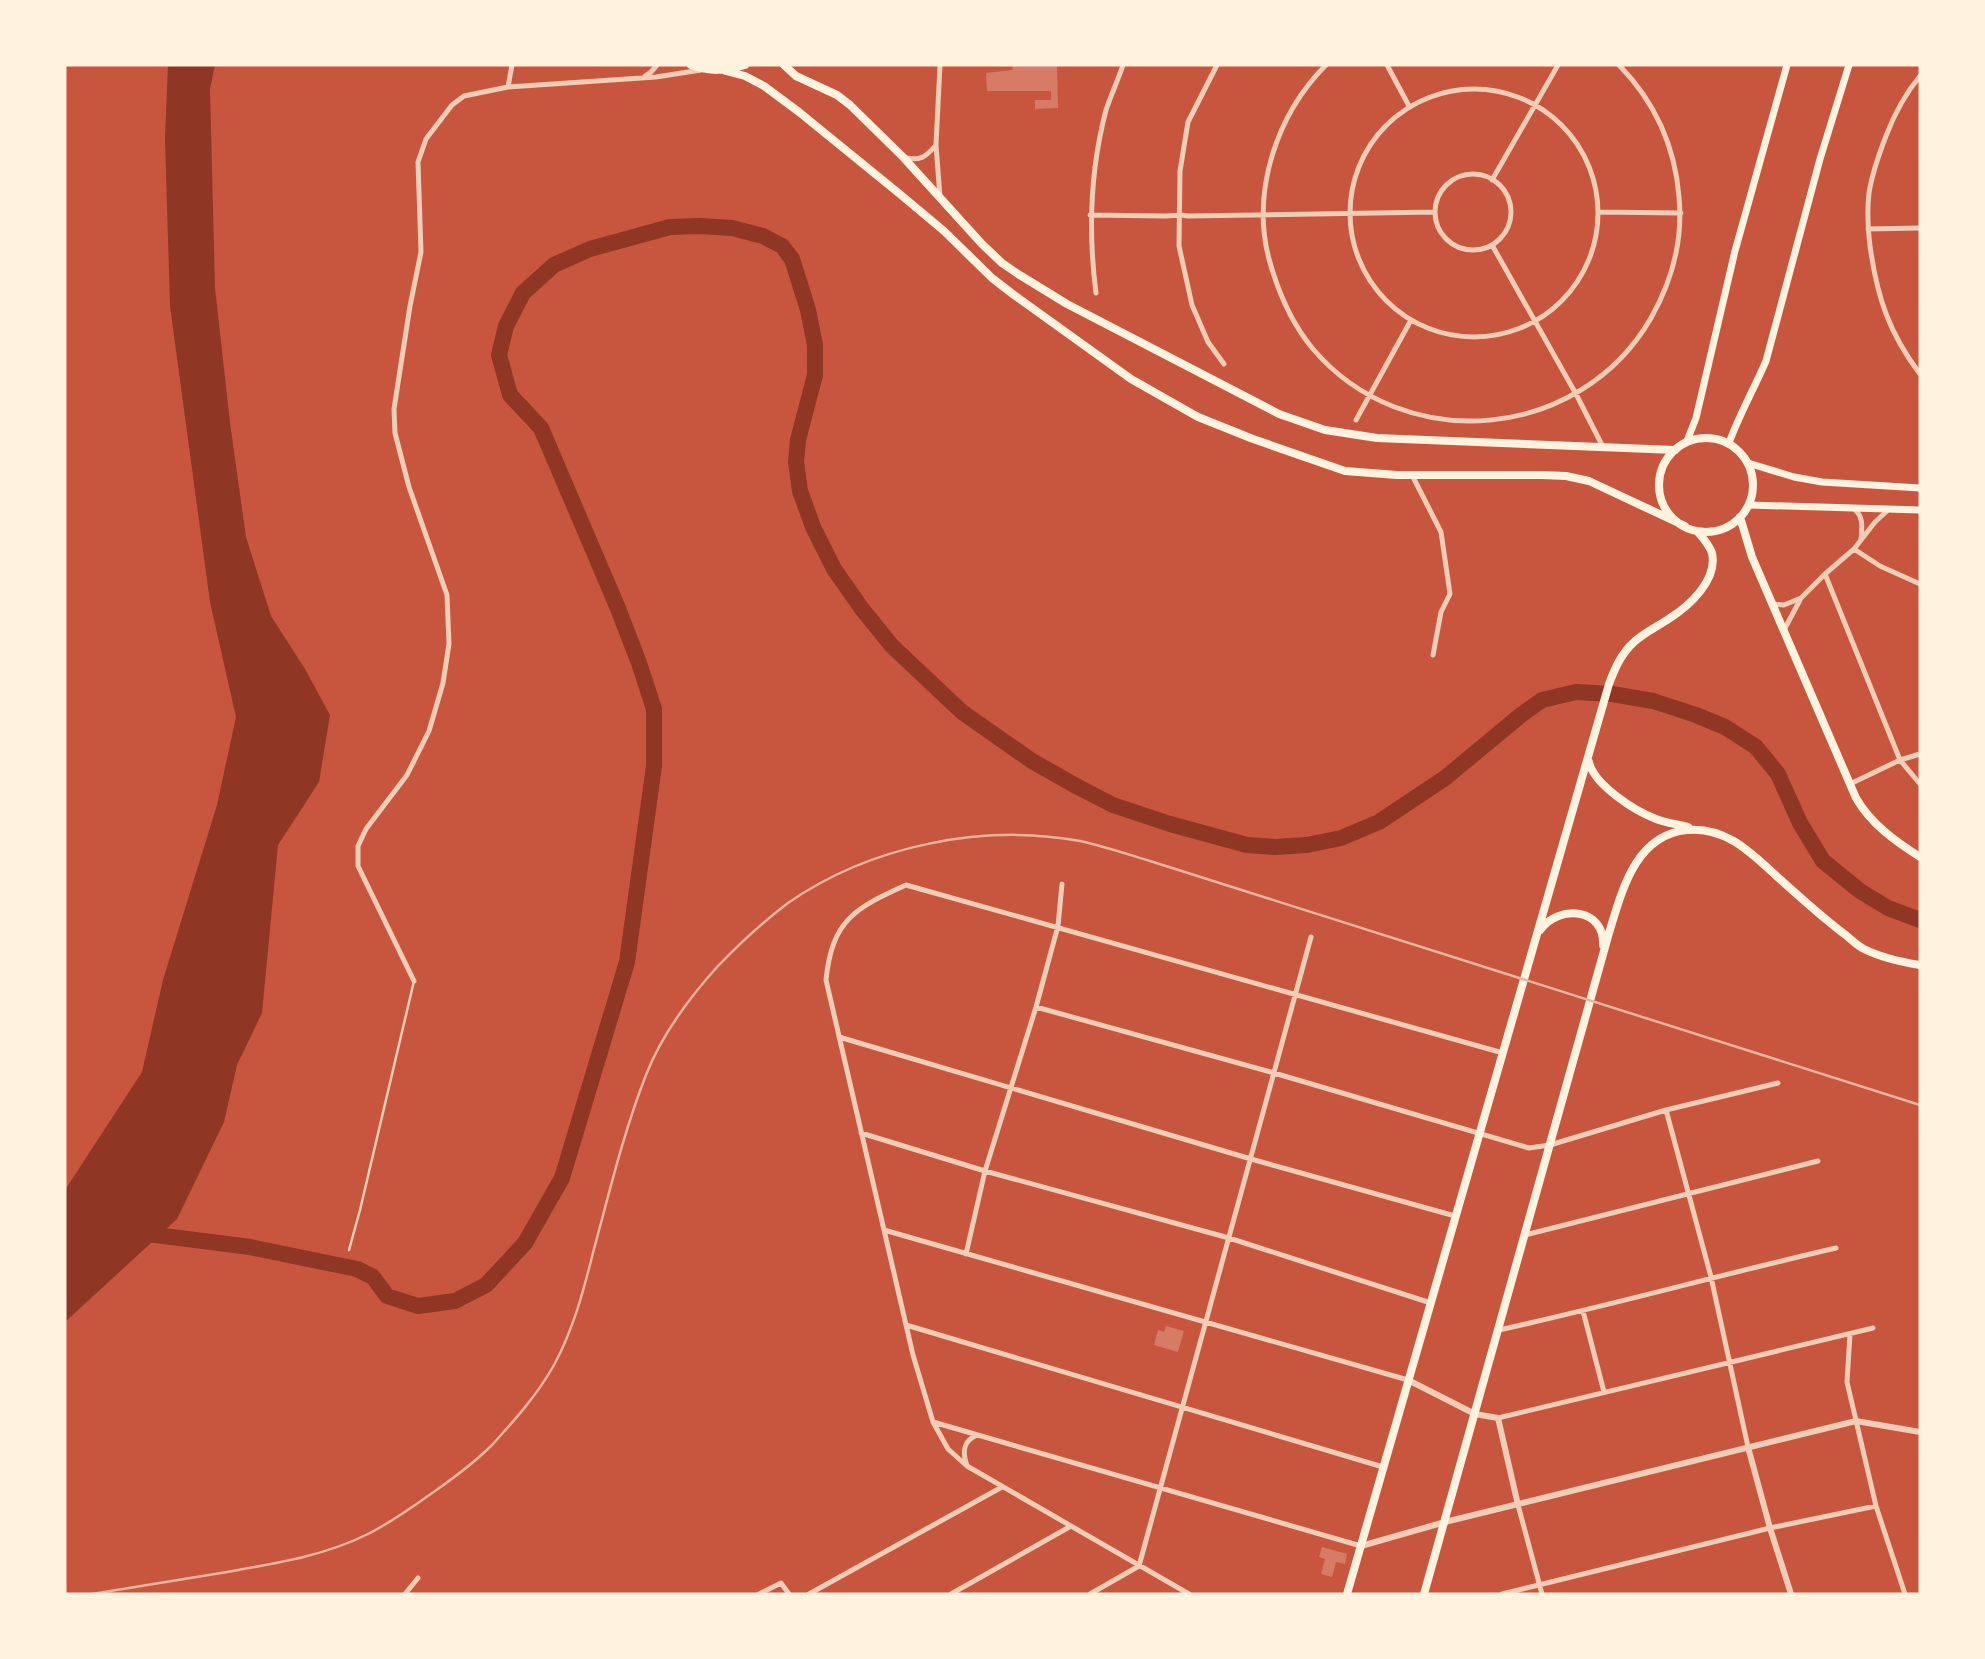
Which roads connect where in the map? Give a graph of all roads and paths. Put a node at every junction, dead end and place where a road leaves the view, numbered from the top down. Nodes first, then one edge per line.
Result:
1 (512, 65) edge
2 (657, 65) edge
3 (691, 65) edge
4 (745, 65) edge
5 (784, 65) edge
6 (940, 65) edge
7 (1123, 65) edge
8 (1217, 65) edge
9 (1326, 65) edge
10 (1387, 65) edge
11 (1559, 65) edge
12 (1619, 65) edge
13 (1787, 65) edge
14 (1849, 65) edge
15 (704, 70) junction
16 (726, 71) junction
17 (1920, 76) edge
18 (642, 78) junction
19 (508, 87) junction
20 (1535, 104) junction
21 (1409, 106) junction
22 (936, 145) junction
23 (903, 157) junction
24 (1492, 180) junction
25 (940, 197) junction
26 (1435, 212) junction
27 (1598, 212) junction
28 (1681, 212) junction
29 (1264, 214) junction
30 (1350, 214) junction
31 (1090, 215) junction
32 (1181, 215) junction
33 (1920, 228) edge
34 (1868, 229) junction
35 (1492, 245) junction
36 (1096, 293) dead end
37 (1411, 320) junction
38 (1535, 321) junction
39 (1224, 364) dead end
40 (1920, 374) edge
41 (1576, 394) junction
42 (1369, 395) junction
43 (1356, 420) dead end
44 (1687, 442) junction
45 (1729, 443) junction
46 (1603, 447) junction
47 (1675, 450) junction
48 (1748, 463) junction
49 (1412, 475) junction
50 (1920, 488) edge
51 (1749, 505) junction
52 (1853, 508) junction
53 (1890, 509) junction
54 (1920, 510) edge
55 (1740, 517) junction
56 (1685, 526) junction
57 (1697, 531) junction
58 (1861, 539) junction
59 (1854, 549) junction
60 (1825, 574) junction
61 (1920, 584) edge
62 (1801, 598) junction
63 (1773, 604) junction
64 (1784, 630) junction
65 (1433, 655) dead end
66 (1920, 754) edge
67 (1588, 760) junction
68 (1900, 760) junction
69 (1850, 784) junction
70 (1920, 784) edge
71 (1697, 829) junction
72 (1920, 858) edge
73 (1062, 884) dead end
74 (1058, 926) junction
75 (1537, 935) junction
76 (1311, 937) dead end
77 (1601, 961) junction
78 (1920, 965) edge
79 (414, 981) joint
80 (1296, 995) junction
81 (1035, 1007) junction
82 (839, 1037) junction
83 (1503, 1053) junction
84 (1274, 1073) junction
85 (1778, 1083) dead end
86 (1010, 1088) junction
87 (1666, 1110) junction
88 (861, 1133) junction
89 (1479, 1135) junction
90 (1550, 1145) junction
91 (1251, 1158) junction
92 (1818, 1161) dead end
93 (985, 1171) junction
94 (1689, 1192) junction
95 (1455, 1216) junction
96 (884, 1230) junction
97 (1525, 1235) junction
98 (1229, 1238) junction
99 (1836, 1248) dead end
100 (349, 1250) dead end
101 (966, 1254) junction
102 (1711, 1277) junction
103 (1431, 1303) junction
104 (1583, 1311) junction
105 (1206, 1321) junction
106 (906, 1325) junction
107 (1873, 1328) dead end
108 (1499, 1330) junction
109 (1850, 1334) junction
110 (1729, 1363) junction
111 (1408, 1380) junction
112 (1604, 1392) junction
113 (1183, 1408) junction
114 (1475, 1414) junction
115 (1498, 1418) junction
116 (1856, 1421) junction
117 (933, 1422) junction
118 (1920, 1432) edge
119 (977, 1435) junction
120 (1748, 1447) junction
121 (967, 1466) junction
122 (1383, 1467) junction
123 (1002, 1487) junction
124 (1161, 1488) junction
125 (1518, 1505) junction
126 (1876, 1506) junction
127 (1445, 1522) junction
128 (1071, 1526) junction
129 (1770, 1528) junction
130 (1360, 1546) junction
131 (1139, 1566) junction
132 (418, 1578) dead end
133 (1539, 1586) junction
134 (405, 1594) edge
135 (759, 1594) edge
136 (789, 1594) edge
137 (809, 1594) edge
138 (951, 1594) edge
139 (1090, 1594) edge
140 (1189, 1594) edge
141 (1347, 1594) edge
142 (1424, 1594) edge
143 (1502, 1594) edge
144 (1542, 1594) edge
145 (1791, 1594) edge
146 (1905, 1594) edge

1 - 19 street
2 - 18 street
3 - 15 main road
4 - 16 main road
5 - 23 main road
6 - 22 street
7 - 31 street
8 - 32 street
9 - 29 street
10 - 21 street
11 - 20 street
12 - 28 street
13 - 44 main road
14 - 45 main road
15 - 16 main road
15 - 18 street
16 - 49 main road
17 - 34 street
18 - 19 street
19 - 79 street
20 - 21 street
20 - 24 street
20 - 27 street
21 - 30 street
22 - 23 street
22 - 25 street
23 - 25 main road
24 - 26 street
24 - 35 street
25 - 46 main road
26 - 30 street
26 - 35 street
27 - 28 street
27 - 38 street
28 - 41 street
29 - 30 street
29 - 32 street
29 - 42 street
30 - 37 street
31 - 32 street
31 - 36 street
32 - 39 street
33 - 34 street
34 - 40 street
35 - 38 street
37 - 38 street
37 - 42 street
38 - 41 street
41 - 42 street
41 - 46 street
42 - 43 street
44 - 45 main road
44 - 47 main road
45 - 48 main road
46 - 47 main road
47 - 56 main road
48 - 50 main road
48 - 51 main road
49 - 56 main road
49 - 65 street
51 - 52 main road
51 - 55 main road
52 - 53 main road
52 - 58 street
53 - 54 main road
53 - 58 street
55 - 57 main road
55 - 63 main road
56 - 57 main road
57 - 67 main road
58 - 59 street
59 - 60 street
59 - 61 street
60 - 62 street
60 - 68 street
62 - 63 street
62 - 64 street
63 - 64 main road
64 - 69 main road
66 - 68 street
67 - 71 main road
67 - 75 main road
68 - 69 street
68 - 70 street
69 - 72 main road
71 - 77 main road
71 - 78 main road
73 - 74 street
74 - 80 street
74 - 81 street
74 - 82 street
75 - 77 main road
75 - 83 main road
76 - 80 street
77 - 90 main road
79 - 100 lane
80 - 83 street
80 - 84 street
81 - 84 street
81 - 86 street
82 - 86 street
82 - 88 street
83 - 89 main road
84 - 89 street
84 - 91 street
85 - 87 street
86 - 91 street
86 - 93 street
87 - 90 street
87 - 94 street
88 - 93 street
88 - 96 street
89 - 90 street
89 - 95 main road
90 - 97 main road
91 - 95 street
91 - 98 street
92 - 94 street
93 - 98 street
93 - 101 street
94 - 97 street
94 - 102 street
95 - 103 main road
96 - 101 street
96 - 106 street
97 - 108 main road
98 - 103 street
98 - 105 street
99 - 102 street
101 - 105 street
102 - 104 street
102 - 110 street
103 - 111 main road
104 - 108 street
104 - 112 street
105 - 111 street
105 - 113 street
106 - 113 street
106 - 117 street
107 - 109 street
108 - 114 main road
109 - 110 street
109 - 116 street
110 - 112 street
110 - 120 street
111 - 114 street
111 - 122 main road
112 - 115 street
113 - 122 street
113 - 124 street
114 - 115 street
114 - 127 main road
115 - 125 street
116 - 118 street
116 - 120 street
116 - 126 street
117 - 119 street
117 - 121 street
119 - 121 street
119 - 124 street
120 - 125 street
120 - 129 street
121 - 123 street
122 - 130 main road
123 - 128 street
123 - 137 street
124 - 130 street
124 - 131 street
125 - 127 street
125 - 133 street
126 - 129 street
126 - 146 street
127 - 130 street
127 - 142 main road
128 - 131 street
128 - 138 street
129 - 133 street
129 - 145 street
130 - 141 main road
131 - 139 street
131 - 140 street
132 - 134 street
133 - 143 street
133 - 144 street
135 - 136 street

